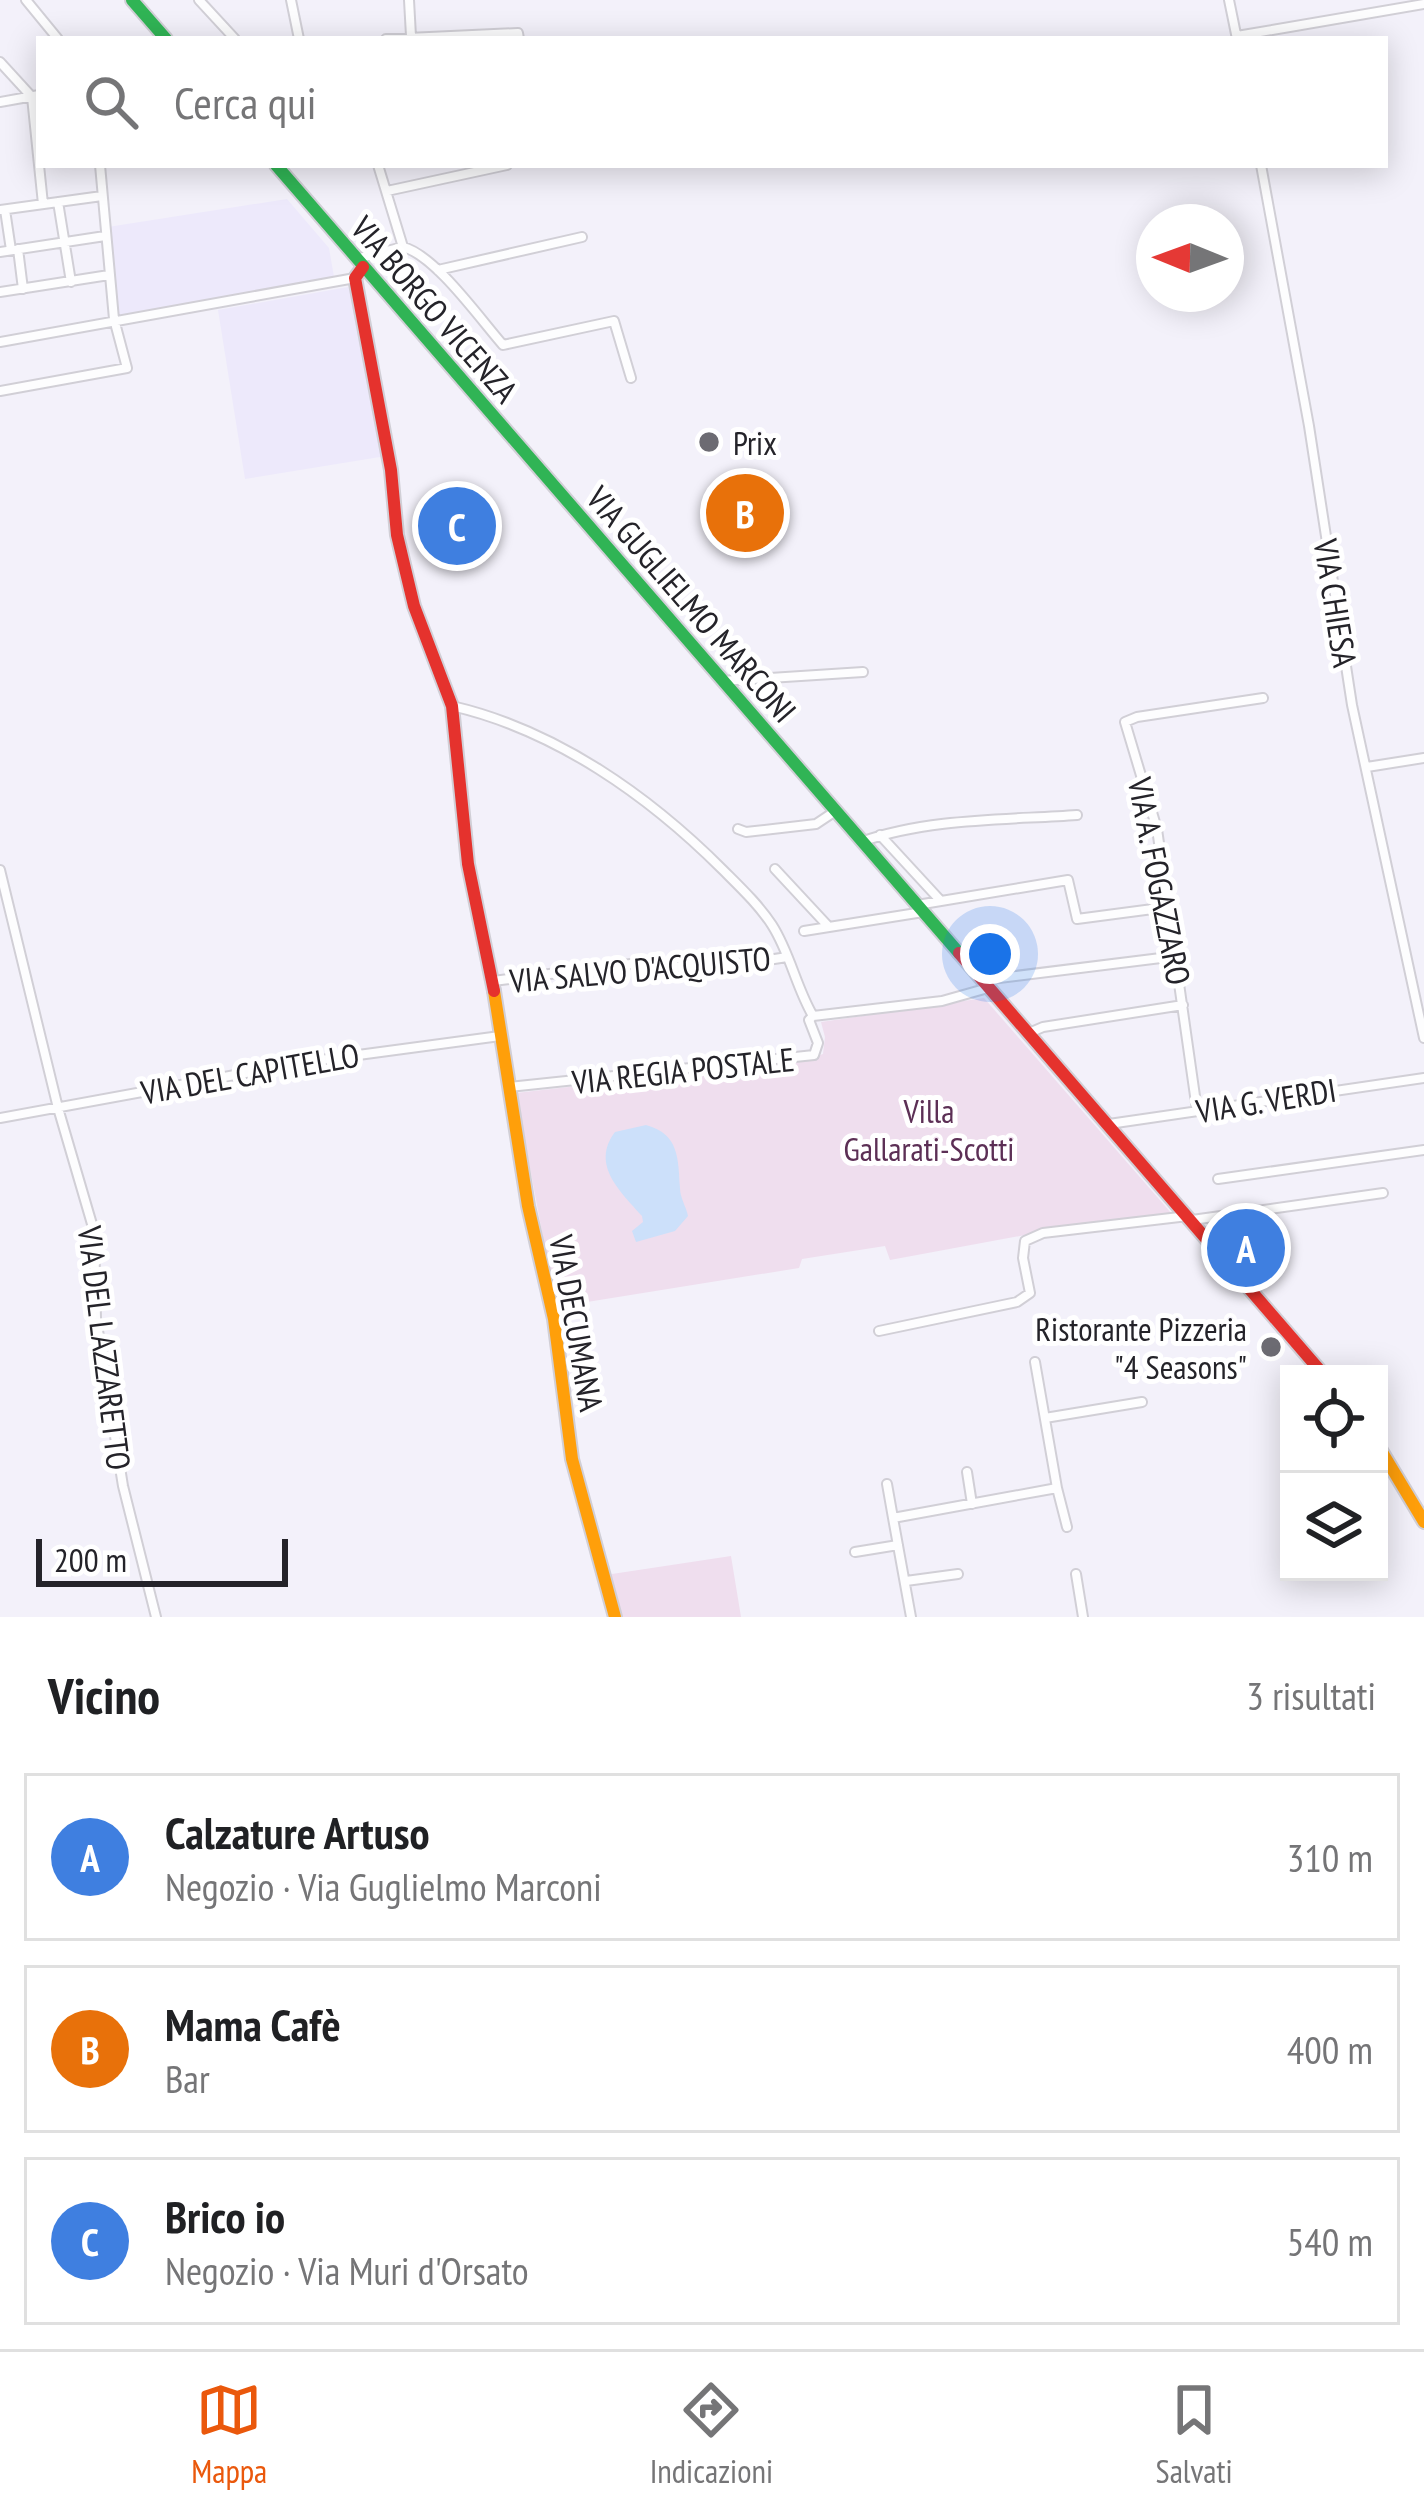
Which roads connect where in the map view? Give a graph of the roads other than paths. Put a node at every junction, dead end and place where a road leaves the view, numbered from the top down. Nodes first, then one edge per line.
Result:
1 (26, 0) edge
2 (132, 0) edge
3 (199, 0) edge
4 (291, 0) edge
5 (410, 0) edge
6 (1229, 0) edge
7 (1424, 4) edge
8 (56, 36) edge
9 (163, 36) edge
10 (232, 36) edge
11 (298, 36) edge
12 (411, 36) edge
13 (466, 36) edge
14 (518, 36) edge
15 (1237, 36) edge
16 (1248, 36) edge
17 (0, 62) edge
18 (36, 96) edge
19 (36, 97) edge
20 (0, 102) edge
21 (41, 168) edge
22 (100, 168) edge
23 (278, 168) edge
24 (379, 168) edge
25 (1262, 168) edge
26 (467, 169) edge
27 (387, 191) junction
28 (102, 196) junction
29 (58, 202) junction
30 (43, 204) junction
31 (3, 210) edge
32 (106, 236) junction
33 (582, 237) dead end
34 (64, 242) junction
35 (403, 247) junction
36 (10, 250) edge
37 (358, 268) junction
38 (436, 271) junction
39 (110, 274) junction
40 (71, 282) junction
41 (23, 290) junction
42 (0, 292) edge
43 (114, 319) junction
44 (0, 342) edge
45 (631, 378) dead end
46 (0, 391) edge
47 (506, 434) joint
48 (863, 672) dead end
49 (721, 681) junction
50 (1263, 698) dead end
51 (452, 706) junction
52 (1424, 758) edge
53 (1367, 767) junction
54 (835, 812) junction
55 (1077, 815) dead end
56 (738, 829) dead end
57 (880, 836) junction
58 (862, 842) junction
59 (775, 869) dead end
60 (0, 870) edge
61 (939, 899) junction
62 (1168, 907) junction
63 (920, 909) junction
64 (829, 927) junction
65 (804, 931) dead end
66 (1177, 956) junction
67 (787, 957) junction
68 (493, 981) junction
69 (986, 984) junction
70 (1184, 1005) junction
71 (814, 1016) junction
72 (1029, 1033) junction
73 (500, 1036) junction
74 (1424, 1038) edge
75 (1424, 1078) edge
76 (509, 1087) junction
77 (58, 1108) junction
78 (1197, 1110) junction
79 (0, 1118) edge
80 (1108, 1124) junction
81 (1424, 1150) edge
82 (1218, 1179) dead end
83 (1383, 1193) dead end
84 (1190, 1218) junction
85 (880, 1331) dead end
86 (1035, 1362) dead end
87 (1316, 1365) edge
88 (1142, 1402) dead end
89 (1045, 1418) junction
90 (1388, 1462) edge
91 (967, 1472) dead end
92 (887, 1484) dead end
93 (1058, 1487) junction
94 (972, 1504) junction
95 (893, 1519) junction
96 (1424, 1522) edge
97 (1067, 1528) dead end
98 (898, 1545) junction
99 (855, 1552) dead end
100 (958, 1574) dead end
101 (1076, 1574) dead end
102 (904, 1578) junction
103 (156, 1617) edge
104 (615, 1617) edge
105 (911, 1617) edge
106 (1083, 1617) edge

1 - 8 street
2 - 9 street
3 - 10 street
4 - 11 street
5 - 12 street
6 - 15 street
7 - 16 street
13 - 14 street
17 - 18 street
19 - 20 street
21 - 30 street
22 - 28 street
23 - 37 street, VIA BORGO VICENZA
24 - 27 street
25 - 53 street, VIA CHIESA
26 - 27 street
27 - 35 street
28 - 29 street
28 - 32 street
29 - 30 street
29 - 34 street
30 - 31 street
31 - 36 street
32 - 34 street
32 - 39 street
33 - 38 street
34 - 36 street
34 - 40 street
35 - 37 street
35 - 38 street
36 - 41 street
37 - 43 street
37 - 47 street, VIA BORGO VICENZA
37 - 51 street, VIA DECUMANA
38 - 45 street
39 - 40 street
39 - 43 street
40 - 41 street
41 - 42 street
43 - 44 street
43 - 46 street
47 - 49 street, VIA GUGLIELMO MARCONI
48 - 49 street
49 - 54 street, VIA GUGLIELMO MARCONI
50 - 62 street, VIA A. FOGAZZARO
51 - 67 street, VIA REGIA POSTALE
51 - 68 street, VIA DECUMANA
52 - 53 street
53 - 74 street, VIA CHIESA
54 - 56 street
54 - 58 street, VIA GUGLIELMO MARCONI
55 - 57 street
57 - 58 street
57 - 61 street
58 - 63 street, VIA GUGLIELMO MARCONI
59 - 64 street
60 - 77 street, VIA DEL LAZZARETTO
61 - 62 street
61 - 63 street
62 - 66 street, VIA A. FOGAZZARO
63 - 64 street
63 - 69 street, VIA GUGLIELMO MARCONI
64 - 65 street
66 - 69 street, VIA REGIA POSTALE
66 - 70 street, VIA A. FOGAZZARO
67 - 68 street, VIA SALVO D'ACQUISTO
67 - 71 street, VIA REGIA POSTALE
68 - 73 street, VIA DECUMANA
69 - 71 street, VIA REGIA POSTALE
69 - 72 street, VIA GUGLIELMO MARCONI
70 - 72 street
70 - 78 street, VIA A. FOGAZZARO
71 - 76 street, VIA REGIA POSTALE
72 - 80 street, VIA GUGLIELMO MARCONI
73 - 76 street, VIA DECUMANA
73 - 77 street, VIA DEL CAPITELLO
75 - 78 street, VIA G. VERDI
76 - 104 street, VIA DECUMANA
77 - 79 street, VIA DEL CAPITELLO
77 - 103 street, VIA DEL LAZZARETTO
78 - 80 street, VIA G. VERDI
80 - 84 street, VIA GUGLIELMO MARCONI
81 - 82 street
83 - 84 street
84 - 85 street
84 - 87 street, VIA GUGLIELMO MARCONI
86 - 89 street
88 - 89 street
89 - 93 street
90 - 96 street
91 - 94 street
92 - 95 street
93 - 94 street
93 - 97 street
94 - 95 street
95 - 98 street
98 - 99 street
98 - 102 street
100 - 102 street
101 - 106 street
102 - 105 street

